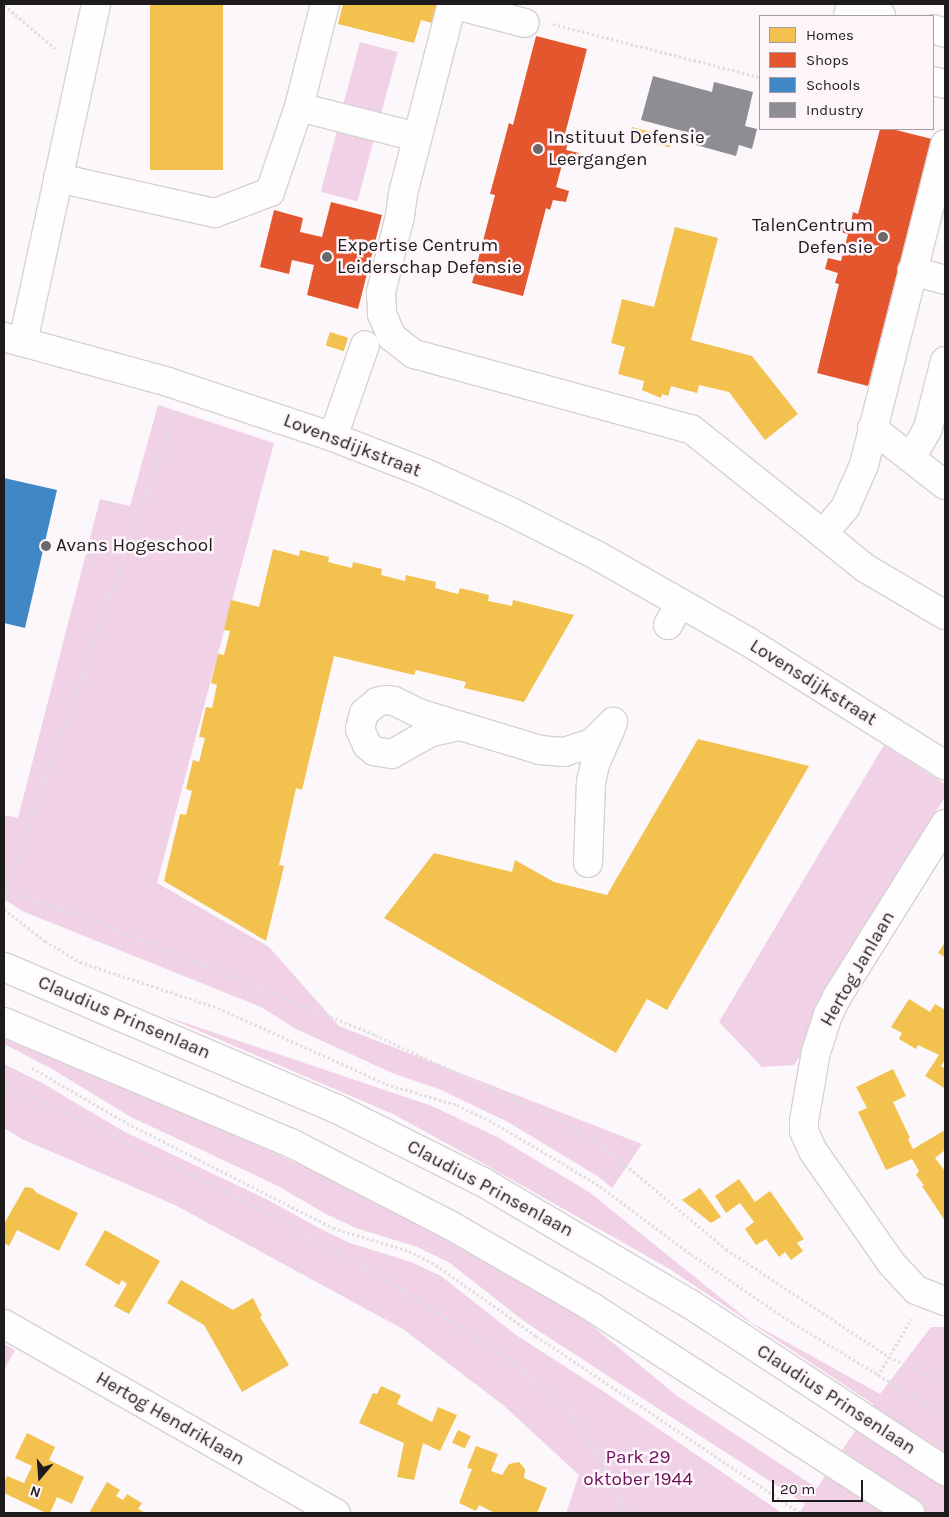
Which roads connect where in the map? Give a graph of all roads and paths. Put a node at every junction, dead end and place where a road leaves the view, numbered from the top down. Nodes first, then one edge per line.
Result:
1 (96, 4) edge
2 (325, 4) edge
3 (452, 4) edge
4 (4, 5) edge
5 (848, 15) edge
6 (877, 15) edge
7 (525, 24) joint
8 (81, 71) junction
9 (759, 77) edge
10 (299, 106) junction
11 (417, 138) junction
12 (945, 144) edge
13 (58, 178) junction
14 (912, 271) junction
15 (945, 280) edge
16 (14, 339) edge
17 (365, 345) dead end
18 (945, 361) edge
19 (184, 387) junction
20 (872, 428) junction
21 (333, 437) junction
22 (911, 458) junction
23 (945, 485) edge
24 (823, 534) junction
25 (945, 615) edge
26 (458, 726) dead end
27 (945, 765) edge
28 (945, 824) edge
29 (588, 863) dead end
30 (5, 890) edge
31 (4, 896) edge
32 (4, 967) edge
33 (4, 1022) edge
34 (28, 1066) dead end
35 (4, 1084) edge
36 (935, 1298) edge
37 (4, 1324) edge
38 (889, 1357) junction
39 (878, 1376) dead end
40 (945, 1382) edge
41 (945, 1471) edge
42 (336, 1513) edge
43 (624, 1513) edge
44 (800, 1513) edge
45 (910, 1513) edge

1 - 8 main road
2 - 10 main road
3 - 7 main road
3 - 11 main road
4 - 8 path
5 - 6 main road
7 - 9 path
8 - 13 main road
10 - 11 main road
10 - 13 main road
11 - 24 main road
12 - 14 main road
13 - 16 main road
14 - 15 main road
14 - 20 main road
16 - 19 main road, Lovensdijkstraat
17 - 21 main road
18 - 22 main road
19 - 21 main road, Lovensdijkstraat
19 - 30 path
20 - 22 main road
20 - 24 main road
21 - 27 main road, Lovensdijkstraat
22 - 23 main road
24 - 25 main road
26 - 29 main road
28 - 36 main road, Hertog Janlaan
30 - 31 path
30 - 38 path
32 - 41 main road, Claudius Prinsenlaan
33 - 45 main road
34 - 44 path
35 - 43 path
36 - 38 path
37 - 42 main road, Hertog Hendriklaan
38 - 39 path
38 - 40 path

